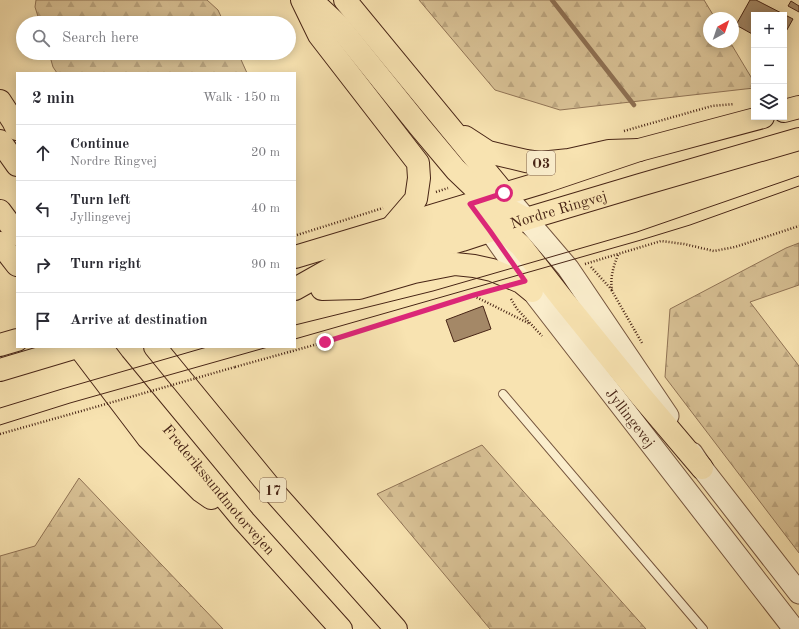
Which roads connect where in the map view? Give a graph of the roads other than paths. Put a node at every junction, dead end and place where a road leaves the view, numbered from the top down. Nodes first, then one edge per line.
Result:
1 (302, 0) edge
2 (306, 0) edge
3 (311, 0) edge
4 (345, 0) edge
5 (0, 101) edge
6 (799, 107) edge
7 (787, 110) edge
8 (752, 120) edge
9 (16, 128) edge
10 (450, 128) junction
11 (799, 139) edge
12 (0, 141) edge
13 (639, 150) junction
14 (16, 164) edge
15 (0, 211) edge
16 (488, 211) junction
17 (526, 219) junction
18 (392, 227) junction
19 (16, 233) edge
20 (0, 243) edge
21 (296, 258) edge
22 (16, 264) edge
23 (526, 286) junction
24 (296, 288) edge
25 (296, 289) edge
26 (75, 348) edge
27 (79, 348) edge
28 (102, 348) edge
29 (156, 348) edge
30 (9, 367) edge
31 (502, 394) dead end
32 (702, 468) junction
33 (244, 521) junction
34 (799, 593) edge
35 (341, 629) edge
36 (396, 629) edge
37 (703, 629) edge
38 (794, 629) edge

1 - 18 main road
2 - 16 main road
3 - 16 main road
4 - 10 main road
5 - 9 main road
6 - 7 main road
8 - 13 main road, Nordre Ringvej / O3
10 - 13 main road, O3
10 - 16 main road
11 - 17 main road, Nordre Ringvej
12 - 14 main road
13 - 16 main road, Nordre Ringvej / O3
15 - 19 main road
16 - 17 main road
16 - 18 main road, Nordre Ringvej / O3
16 - 23 street, Jyllingevej
16 - 24 main road
16 - 32 main road
17 - 32 street, Jyllingevej
18 - 21 main road, Nordre Ringvej / O3
20 - 22 main road
23 - 25 main road
23 - 38 street, Jyllingevej
26 - 30 main road
27 - 33 main road
28 - 33 main road, Frederikssundmotorvejen
29 - 36 main road, 17
31 - 37 lane
32 - 34 street, Jyllingevej
33 - 35 main road, Frederikssundmotorvejen

